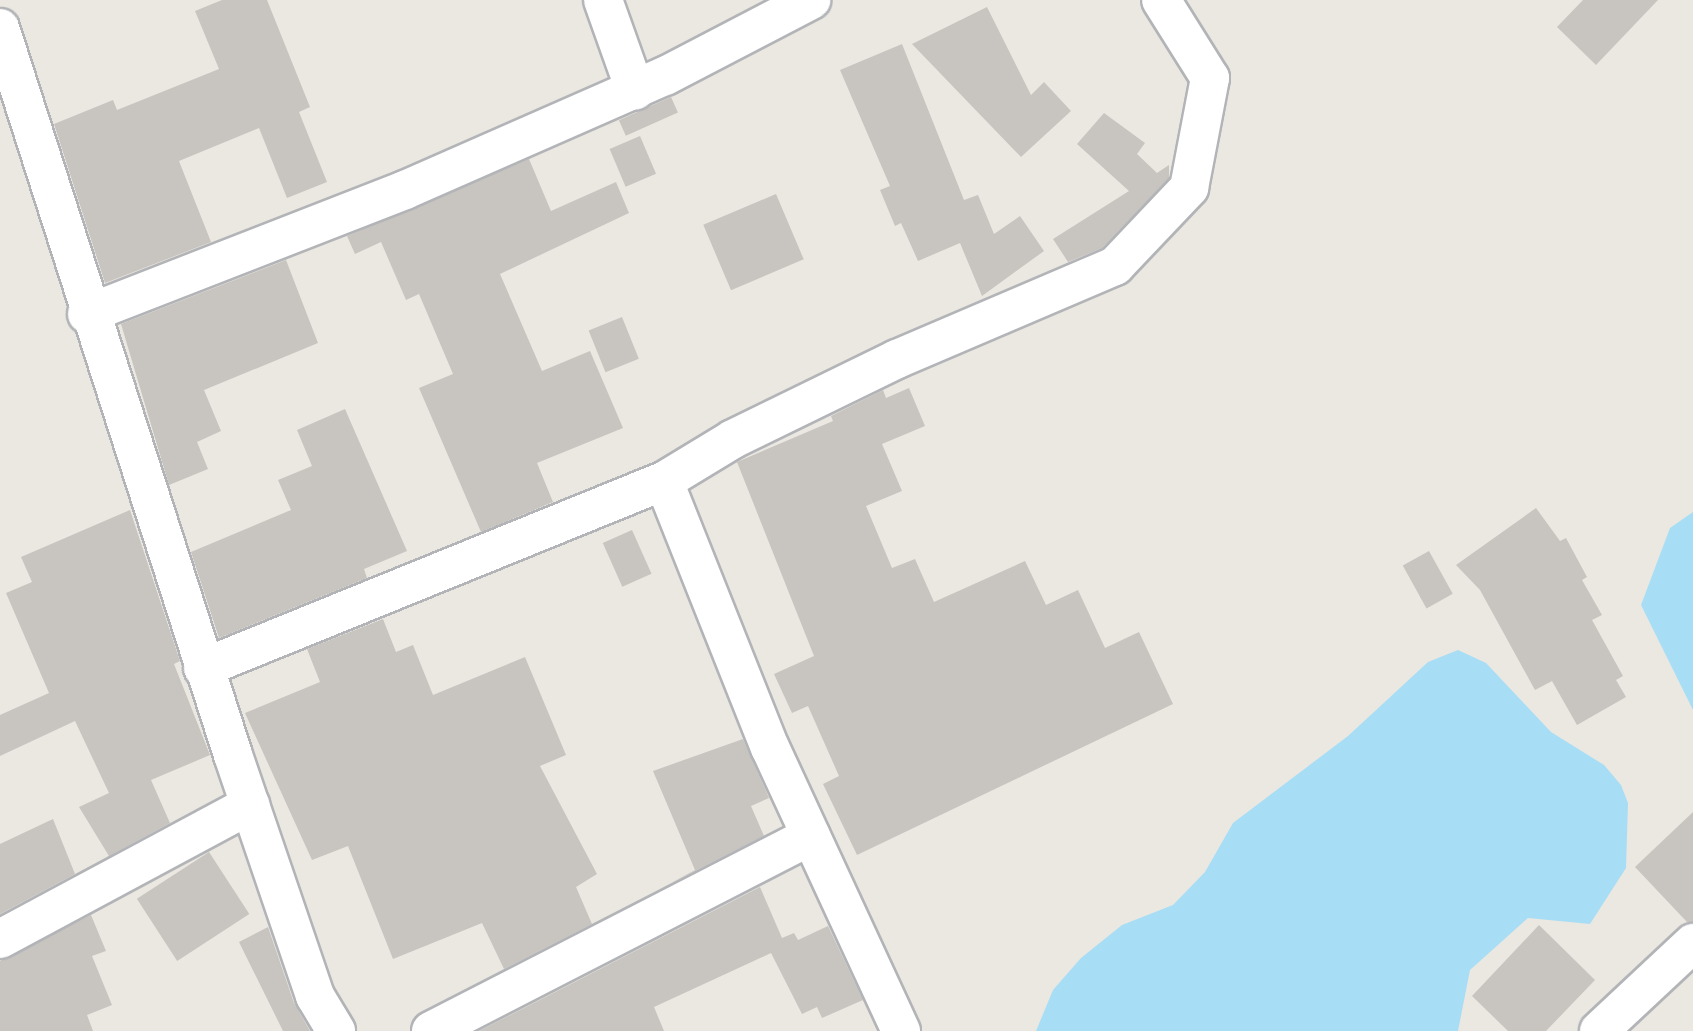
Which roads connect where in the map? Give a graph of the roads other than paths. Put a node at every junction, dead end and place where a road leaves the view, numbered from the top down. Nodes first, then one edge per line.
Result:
1 (603, 0) edge
2 (811, 0) edge
3 (1161, 0) edge
4 (0, 28) edge
5 (635, 90) junction
6 (87, 314) junction
7 (664, 481) junction
8 (203, 668) junction
9 (250, 805) junction
10 (811, 836) junction
11 (0, 939) edge
12 (1693, 943) edge
13 (336, 1031) edge
14 (431, 1031) edge
15 (901, 1031) edge
16 (1599, 1031) edge

1 - 5 street
2 - 5 street
3 - 7 street
4 - 6 street
5 - 6 street
6 - 8 street
7 - 8 street
7 - 10 street
8 - 9 street
9 - 11 street
9 - 13 street
10 - 14 street
10 - 15 street
12 - 16 street

